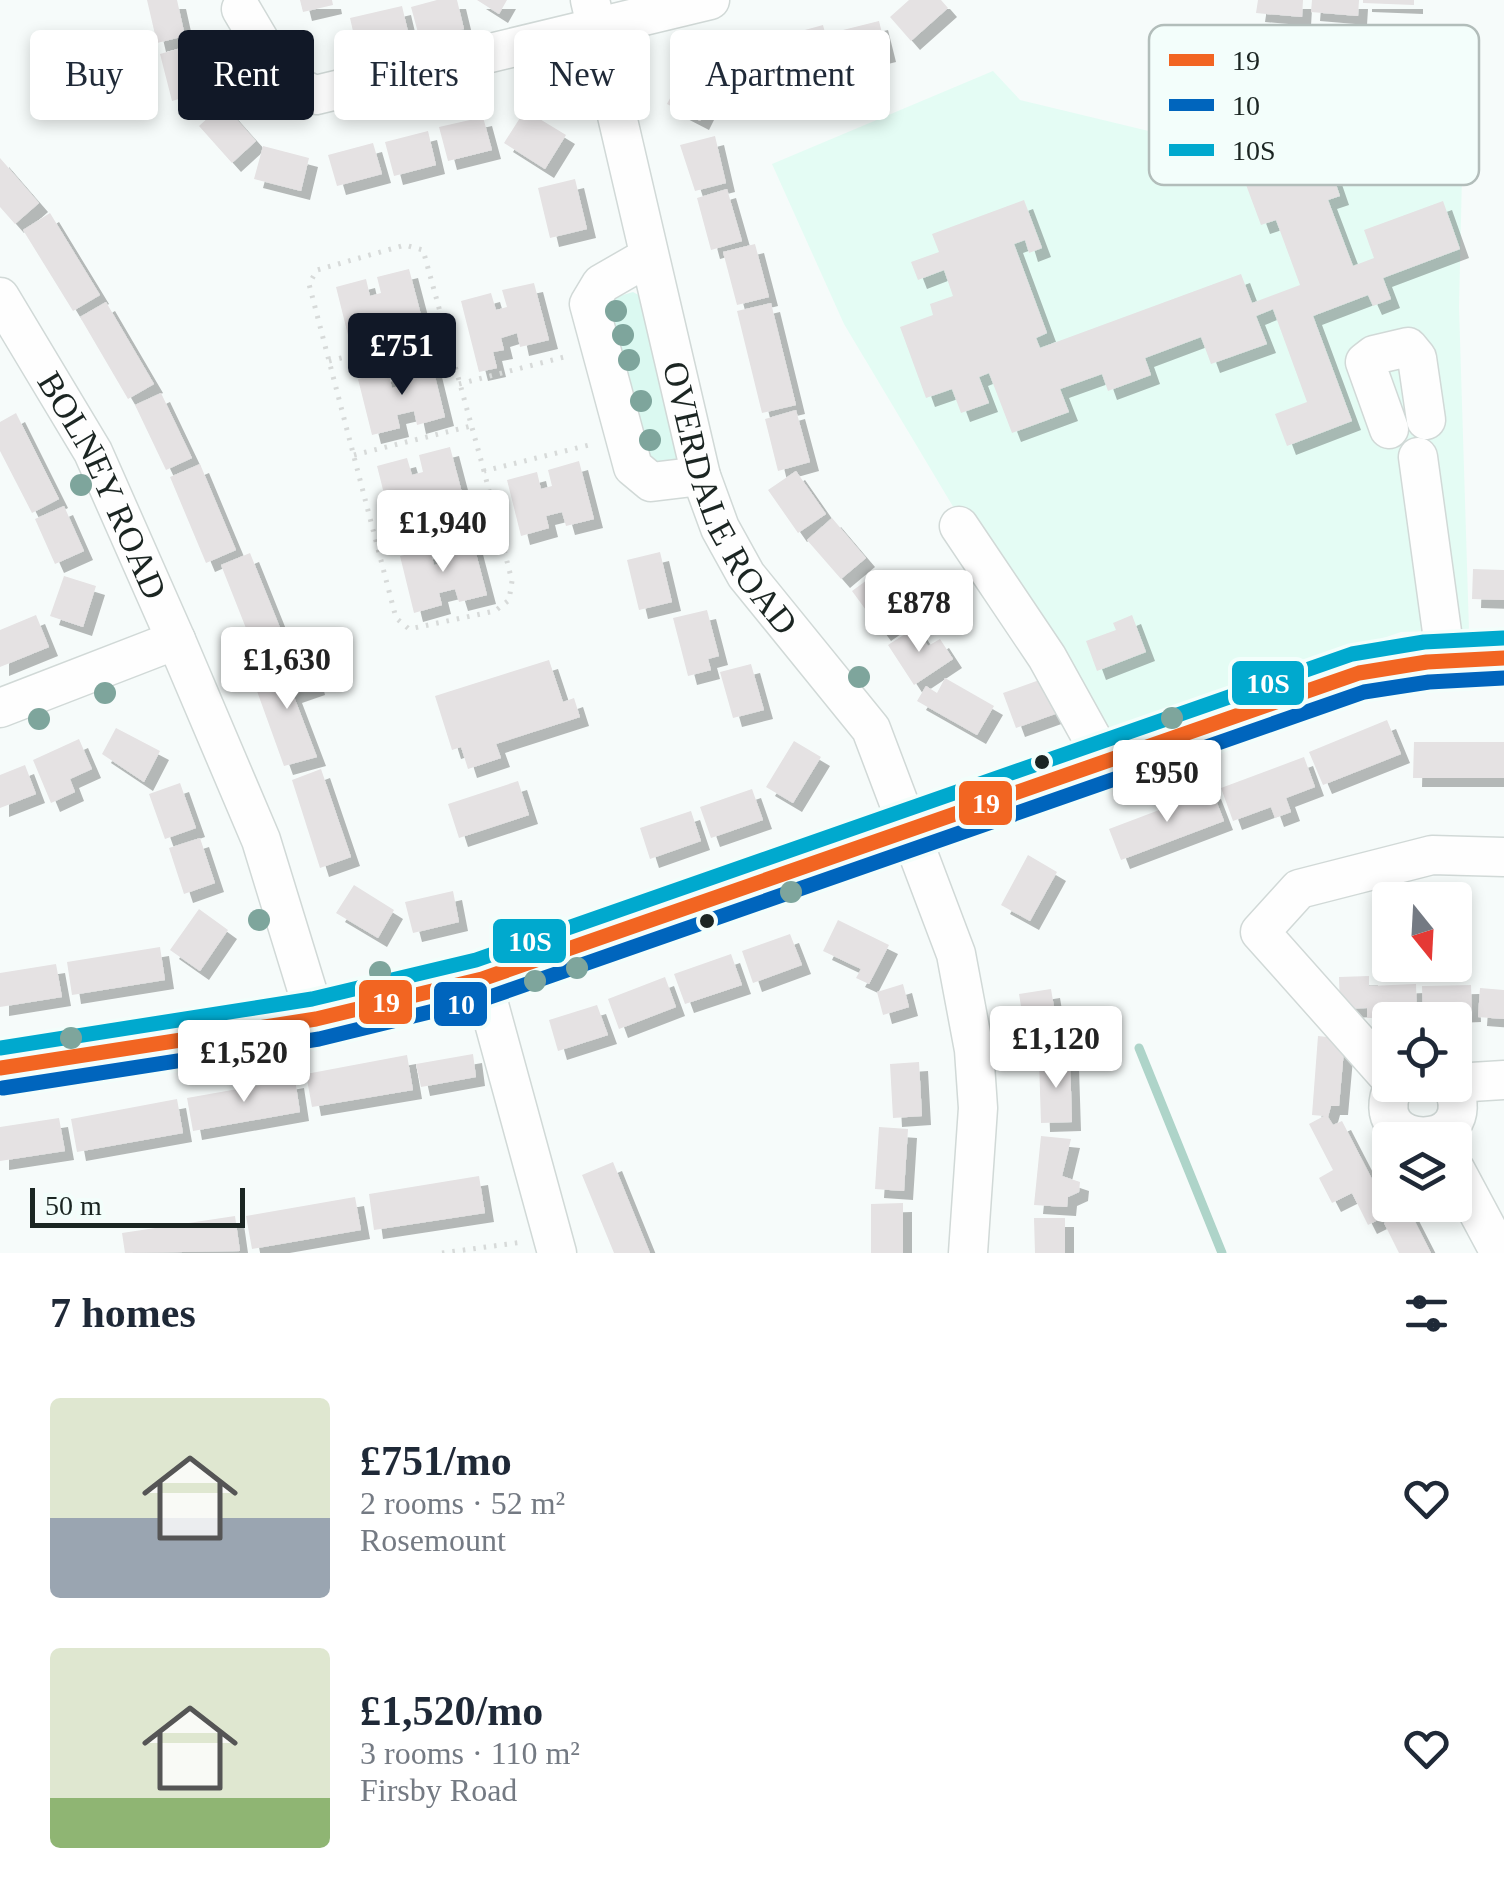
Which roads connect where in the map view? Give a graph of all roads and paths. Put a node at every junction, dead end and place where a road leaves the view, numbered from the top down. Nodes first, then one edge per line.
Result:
1 (710, 0) edge
2 (240, 9) dead end
3 (593, 13) edge
4 (648, 257) junction
5 (0, 296) edge
6 (445, 332) junction
7 (601, 347) junction
8 (329, 361) junction
9 (460, 384) junction
10 (1426, 420) junction
11 (471, 426) junction
12 (1389, 429) junction
13 (625, 436) junction
14 (354, 455) junction
15 (1418, 457) junction
16 (484, 471) junction
17 (701, 476) junction
18 (495, 517) junction
19 (959, 526) dead end
20 (379, 546) junction
21 (176, 640) junction
22 (1504, 658) edge
23 (1446, 661) junction
24 (0, 708) edge
25 (1104, 760) junction
26 (913, 831) junction
27 (1504, 857) edge
28 (482, 979) junction
29 (316, 1019) junction
30 (1372, 1058) edge
31 (0, 1068) edge
32 (1504, 1080) edge
33 (1472, 1083) edge
34 (1472, 1200) edge
35 (554, 1246) edge
36 (442, 1253) edge
37 (968, 1253) edge
38 (1500, 1253) edge

1 - 3 street
2 - 3 street
3 - 4 street, OVERDALE ROAD
4 - 7 street
4 - 17 street, OVERDALE ROAD
5 - 21 street, BOLNEY ROAD
6 - 8 path
6 - 8 path
6 - 9 path
7 - 9 path
7 - 13 street
8 - 14 path
9 - 11 path
10 - 12 street
10 - 12 street
10 - 15 street
11 - 14 path
11 - 16 path
12 - 15 street
13 - 16 path
13 - 17 street
14 - 20 path
15 - 23 street
16 - 18 path
17 - 26 street, OVERDALE ROAD
18 - 20 path
18 - 20 path
19 - 25 street
21 - 24 street
21 - 29 street, BOLNEY ROAD
22 - 23 street
23 - 25 street
25 - 26 street
26 - 28 street
26 - 37 street, OVERDALE ROAD
27 - 30 street
28 - 29 street
28 - 35 street
29 - 31 street
32 - 33 street
34 - 38 street
35 - 36 path

